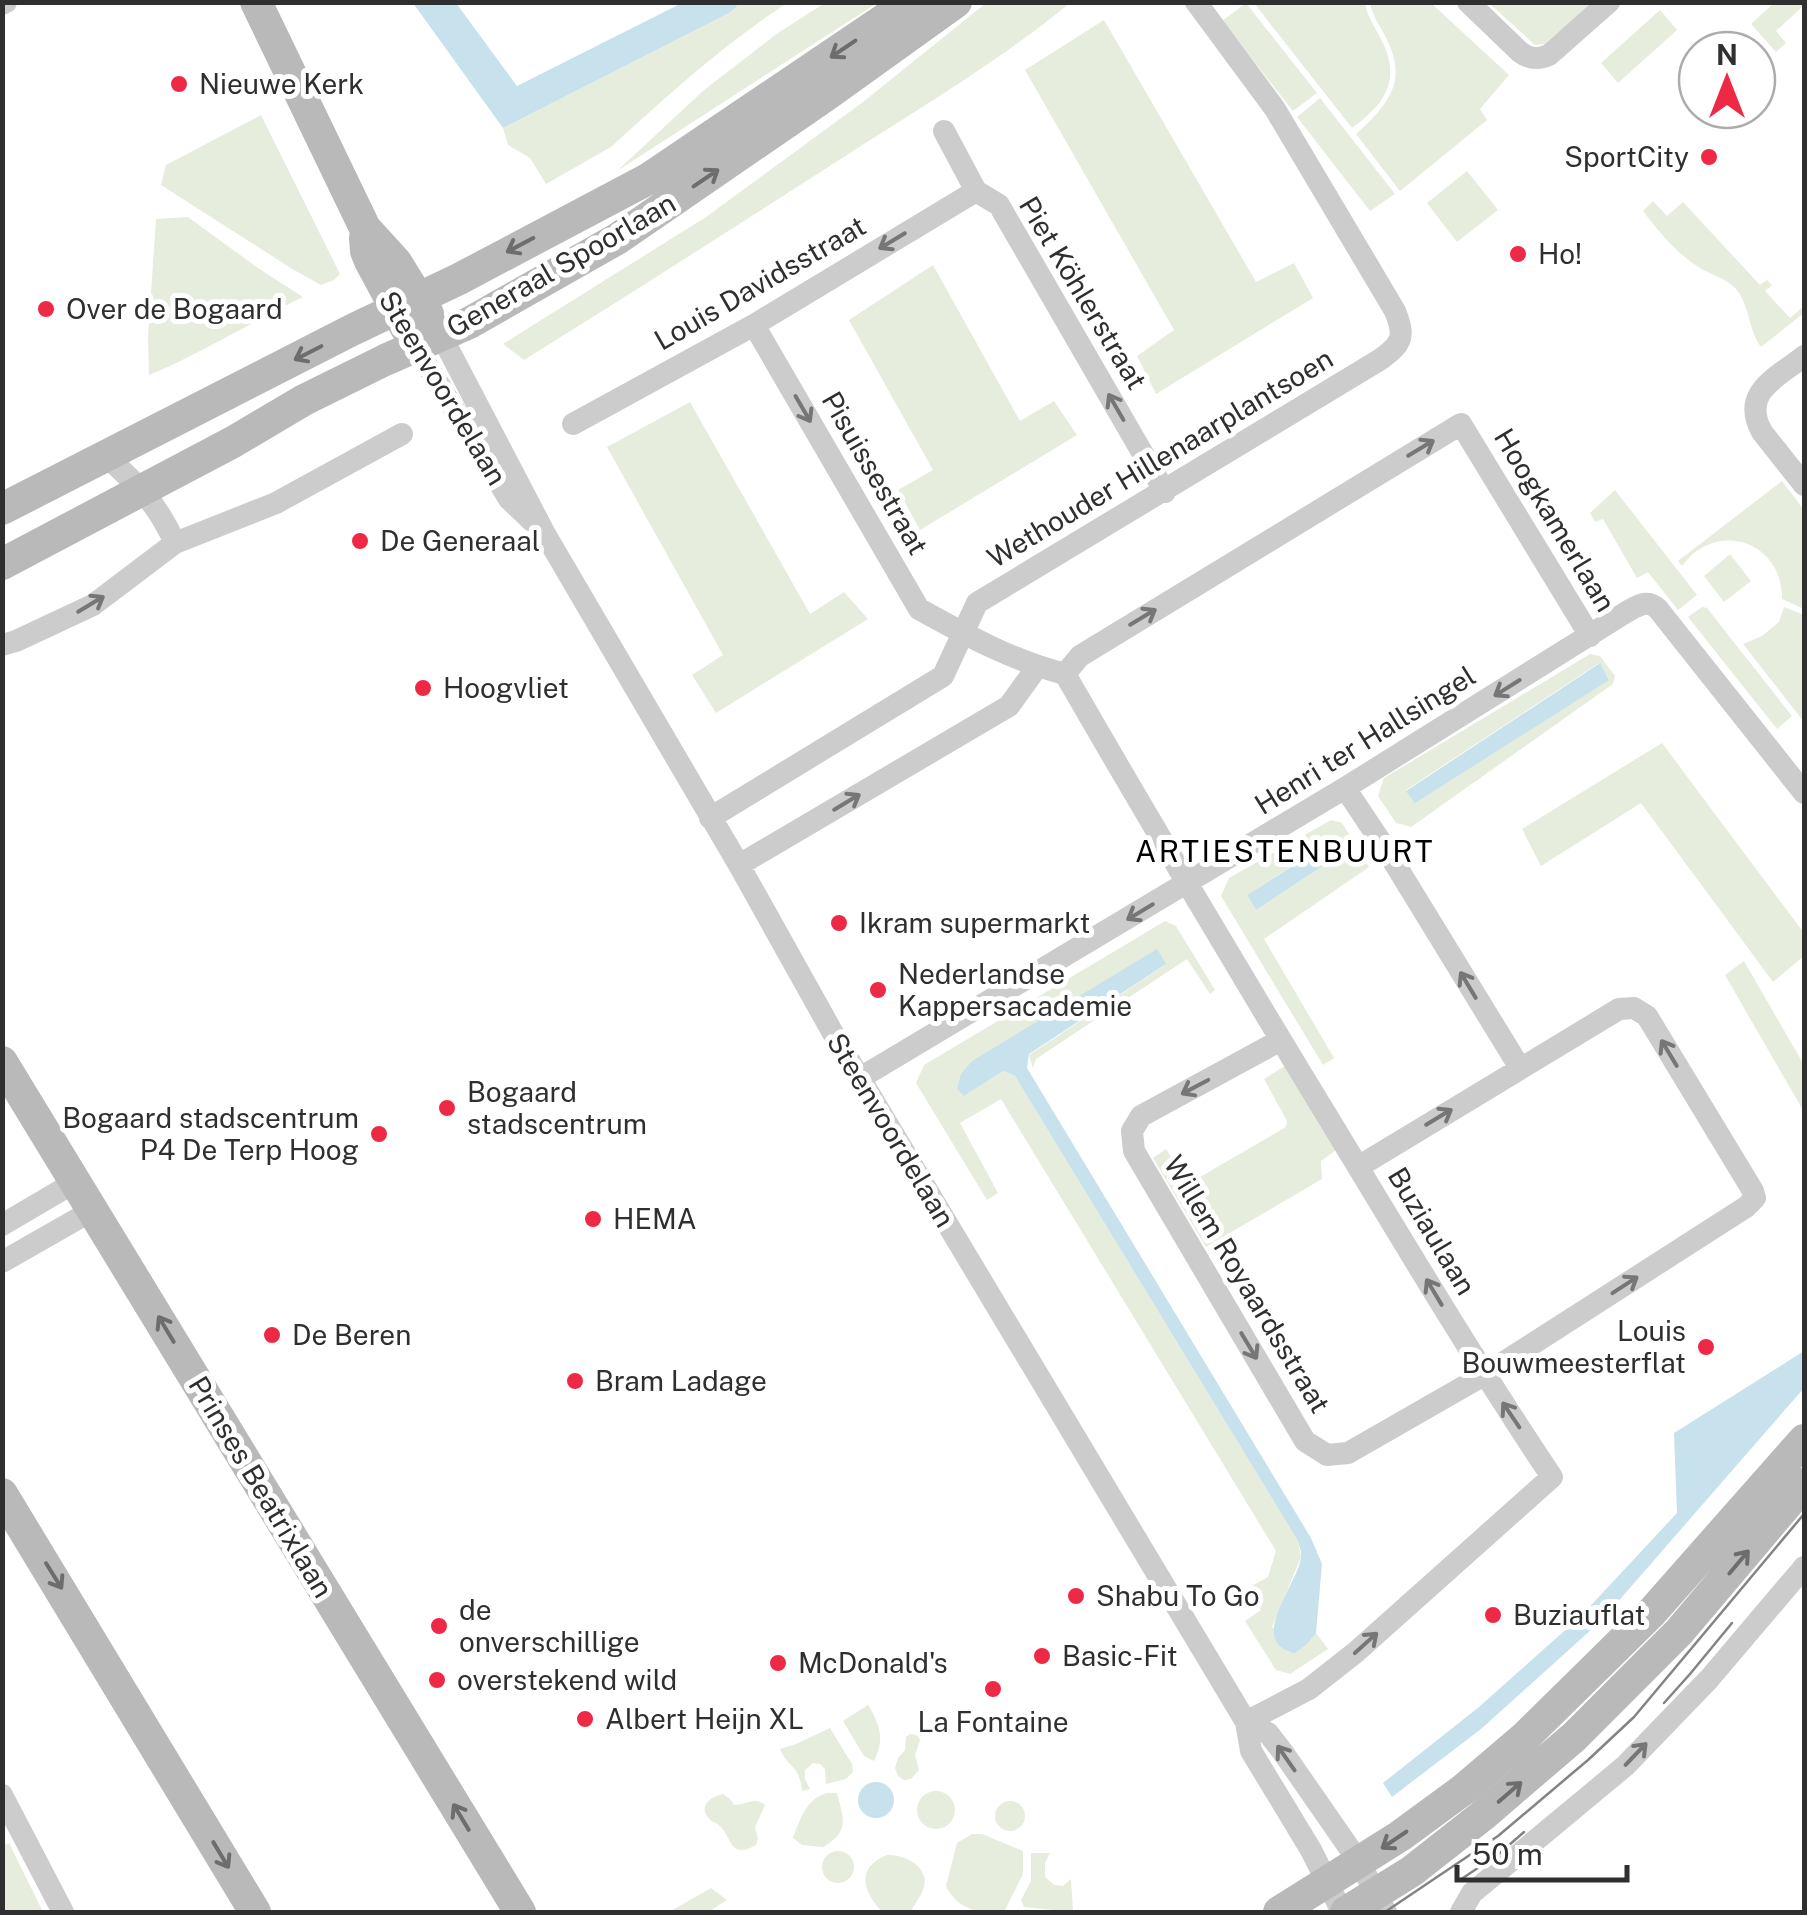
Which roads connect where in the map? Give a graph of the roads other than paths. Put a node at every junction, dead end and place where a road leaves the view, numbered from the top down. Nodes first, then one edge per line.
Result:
1 (256, 2) edge
2 (910, 2) edge
3 (956, 2) edge
4 (1196, 2) edge
5 (1468, 2) edge
6 (1604, 4) edge
7 (944, 131) dead end
8 (976, 191) junction
9 (407, 304) junction
10 (754, 325) junction
11 (429, 341) junction
12 (1804, 356) edge
13 (573, 424) dead end
14 (402, 434) dead end
15 (106, 456) junction
16 (1804, 485) edge
17 (144, 490) junction
18 (1165, 492) junction
19 (2, 509) edge
20 (175, 543) junction
21 (2, 564) edge
22 (962, 634) junction
23 (1590, 636) junction
24 (2, 644) edge
25 (1037, 667) junction
26 (1065, 674) junction
27 (1345, 788) junction
28 (1804, 793) edge
29 (710, 818) junction
30 (739, 865) junction
31 (1186, 884) junction
32 (1281, 1040) junction
33 (2, 1062) edge
34 (1520, 1068) junction
35 (860, 1078) junction
36 (1358, 1167) junction
37 (75, 1182) junction
38 (93, 1210) junction
39 (2, 1226) edge
40 (2, 1262) edge
41 (1484, 1375) junction
42 (1804, 1440) edge
43 (1804, 1484) edge
44 (2, 1494) edge
45 (1804, 1567) edge
46 (1246, 1722) junction
47 (5, 1806) edge
48 (1359, 1862) junction
49 (1339, 1903) edge
50 (1382, 1904) edge
51 (62, 1912) edge
52 (255, 1912) edge
53 (520, 1912) edge
54 (1279, 1912) edge
55 (1461, 1912) edge

1 - 9 main road, Steenvoordelaan
2 -> 9 main road, Generaal Spoorlaan
11 -> 3 main road, Generaal Spoorlaan
4 - 18 street, Wethouder Hillenaarplantsoen
5 - 6 street
7 - 8 street, Piet Köhlerstraat
8 -> 10 street, Louis Davidsstraat
18 -> 8 street, Piet Köhlerstraat
9 - 11 main road, Steenvoordelaan
9 -> 15 main road, Generaal Spoorlaan
10 - 13 street, Louis Davidsstraat
10 -> 22 street, Pisuissestraat
11 - 17 main road, Generaal Spoorlaan
11 - 29 street, Steenvoordelaan
12 - 16 street
14 - 20 street
15 - 17 street
15 - 19 main road, Generaal Spoorlaan
17 - 20 street
17 - 21 main road, Generaal Spoorlaan
18 - 22 street, Wethouder Hillenaarplantsoen
24 -> 20 street
22 - 25 street
22 - 29 street, Wethouder Hillenaarplantsoen
26 -> 23 street, Hoogkamerlaan
23 -> 27 street, Henri ter Hallsingel
23 - 28 street, Hoogkamerlaan
25 - 26 street
30 -> 25 street
26 - 31 street, Buziaulaan
27 - 31 street, Henri ter Hallsingel
34 -> 27 street
29 - 30 street, Steenvoordelaan
30 - 35 street, Steenvoordelaan
31 - 32 street, Buziaulaan
31 -> 35 street, Henri ter Hallsingel
32 - 36 street, Buziaulaan
32 -> 41 street, Willem Royaardsstraat
33 - 37 main road, Prinses Beatrixlaan
36 -> 34 street
41 -> 34 street, Willem Royaardsstraat
35 - 46 street, Steenvoordelaan
41 -> 36 street, Buziaulaan
37 - 38 main road, Prinses Beatrixlaan
37 - 39 street
38 - 40 street
53 -> 38 main road, Prinses Beatrixlaan
46 -> 41 street, Buziaulaan
42 -> 48 main road
50 -> 43 main road
44 -> 52 main road
55 -> 45 street
48 -> 46 street, Steenvoordelaan
46 - 49 street, Steenvoordelaan
47 - 51 street
48 - 49 main road
48 - 50 street, Steenvoordelaan
49 - 50 main road
49 - 54 main road

